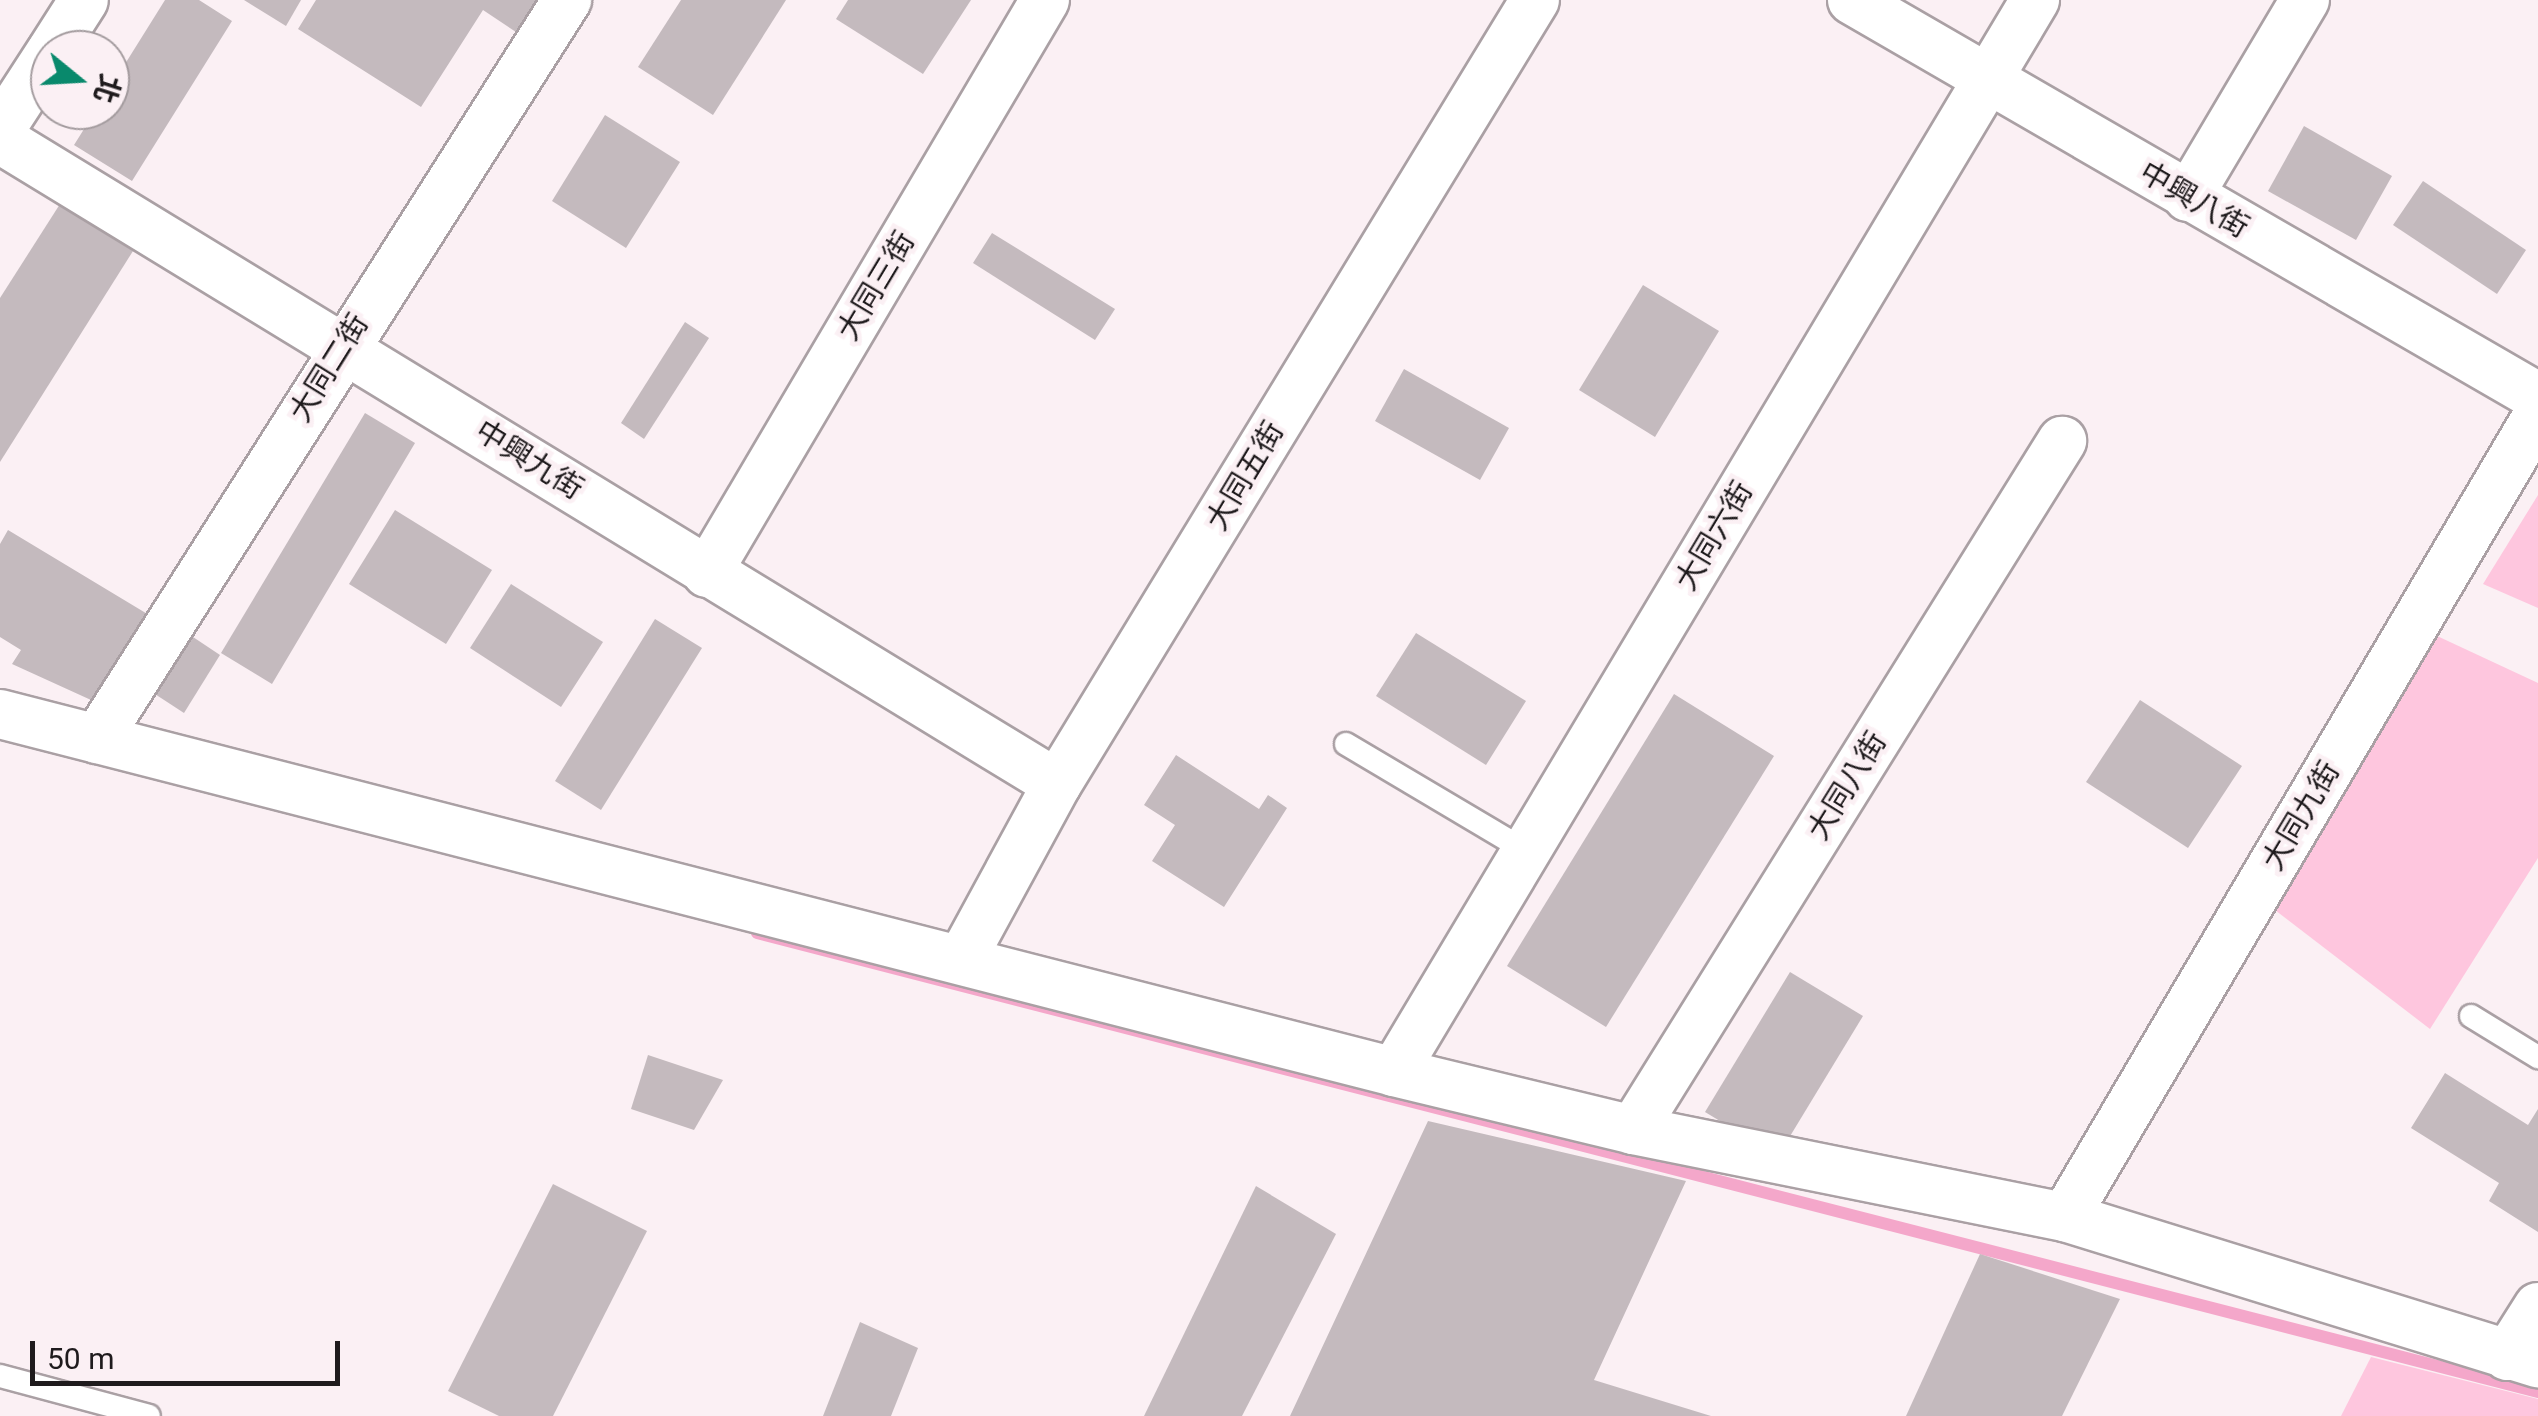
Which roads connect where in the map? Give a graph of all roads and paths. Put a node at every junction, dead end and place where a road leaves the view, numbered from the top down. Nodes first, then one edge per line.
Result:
1 (84, 0) edge
2 (567, 0) edge
3 (1045, 0) edge
4 (1536, 0) edge
5 (1852, 0) edge
6 (2035, 0) edge
7 (2305, 0) edge
8 (65, 30) edge
9 (1987, 77) junction
10 (30, 84) edge
11 (0, 130) edge
12 (0, 139) edge
13 (2188, 196) junction
14 (344, 343) junction
15 (2538, 398) edge
16 (2538, 416) edge
17 (2062, 442) dead end
18 (706, 572) junction
19 (0, 714) edge
20 (97, 739) junction
21 (1346, 744) dead end
22 (1057, 784) junction
23 (1526, 851) junction
24 (963, 957) junction
25 (2471, 1016) dead end
26 (2538, 1057) edge
27 (1394, 1072) junction
28 (1633, 1130) junction
29 (2065, 1218) junction
30 (2538, 1307) edge
31 (2522, 1359) edge
32 (0, 1376) edge
33 (149, 1416) edge

1 - 8 street
2 - 14 street, 大同二街
3 - 18 street, 大同三街
4 - 22 street, 大同五街
5 - 9 street, 中興八街
6 - 9 street, 大同六街
7 - 13 street
9 - 13 street, 中興八街
9 - 23 street, 大同六街
10 - 11 street
12 - 14 street, 中興九街
13 - 15 street, 中興八街
14 - 18 street, 中興九街
14 - 20 street, 大同二街
16 - 29 street, 大同九街
17 - 28 street, 大同八街
18 - 22 street, 中興九街
19 - 20 street
20 - 24 street
21 - 23 lane
22 - 24 street, 大同五街
23 - 27 street, 大同六街
24 - 27 street
25 - 26 lane
27 - 28 street
28 - 29 street
29 - 31 street
30 - 31 street
32 - 33 lane

